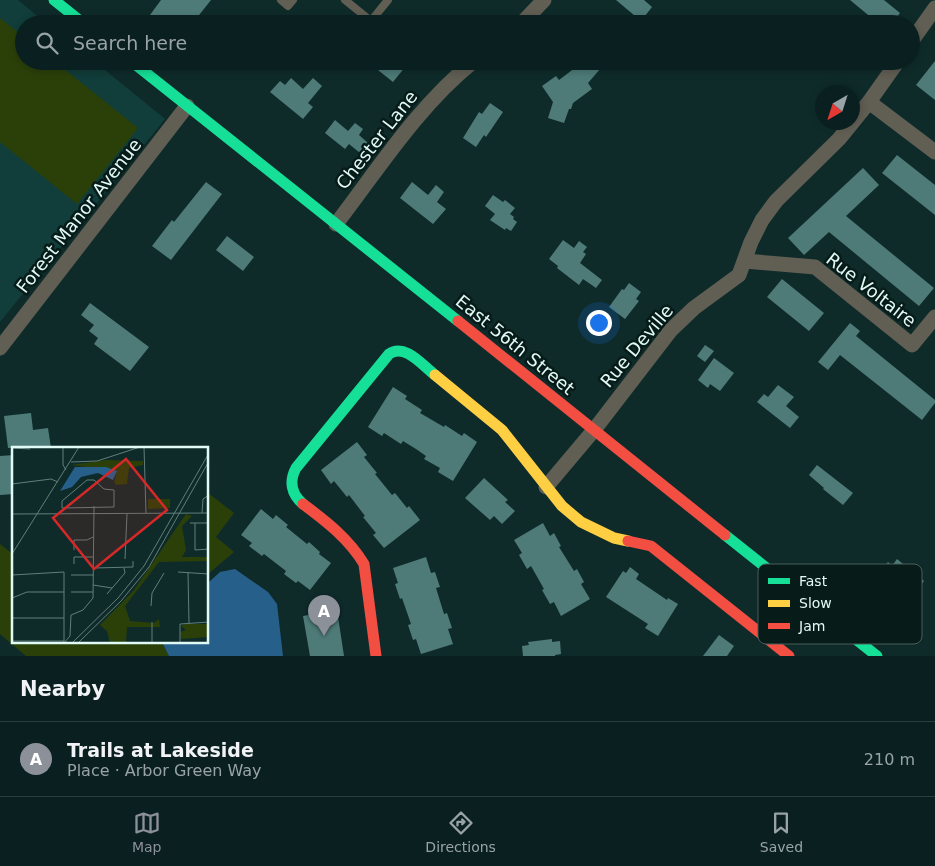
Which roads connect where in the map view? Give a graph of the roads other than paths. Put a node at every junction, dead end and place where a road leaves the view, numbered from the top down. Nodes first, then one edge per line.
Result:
1 (54, 0) edge
2 (281, 0) edge
3 (293, 0) edge
4 (345, 0) edge
5 (388, 0) edge
6 (544, 0) edge
7 (925, 0) edge
8 (935, 8) edge
9 (73, 15) edge
10 (364, 15) edge
11 (376, 15) edge
12 (530, 15) edge
13 (920, 29) edge
14 (142, 70) edge
15 (463, 70) edge
16 (892, 70) edge
17 (869, 102) junction
18 (187, 106) junction
19 (935, 152) edge
20 (336, 224) junction
21 (745, 261) junction
22 (935, 317) edge
23 (0, 348) edge
24 (594, 430) junction
25 (546, 487) junction
26 (762, 564) edge
27 (758, 631) edge
28 (774, 644) edge
29 (862, 644) edge
30 (376, 656) edge
31 (789, 656) edge
32 (877, 656) edge

1 - 9 street
2 - 3 lane
4 - 10 lane
5 - 11 lane
6 - 12 street
7 - 8 street
8 - 13 street
14 - 18 street, East 56th Street
15 - 20 street, Chester Lane
16 - 17 street, Rue Deville
17 - 19 street
17 - 21 street, Rue Deville
18 - 20 street, East 56th Street
18 - 23 street, Forest Manor Avenue
20 - 24 street, East 56th Street
21 - 22 street, Rue Voltaire
21 - 24 street, Rue Deville
24 - 25 street, Rue Deville
24 - 26 street, East 56th Street
25 - 27 street
25 - 30 street
28 - 31 street
29 - 32 street, East 56th Street

